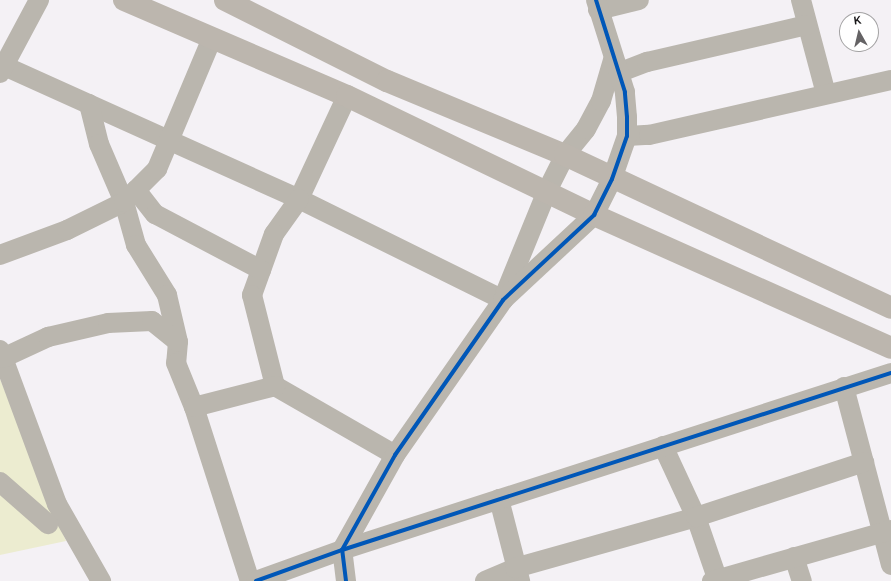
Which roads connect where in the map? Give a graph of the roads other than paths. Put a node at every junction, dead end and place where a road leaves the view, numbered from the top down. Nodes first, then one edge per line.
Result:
1 (39, 0) edge
2 (124, 0) edge
3 (225, 0) edge
4 (639, 0) edge
5 (801, 0) edge
6 (597, 5) edge
7 (808, 25) junction
8 (212, 38) junction
9 (616, 66) junction
10 (1, 68) edge
11 (891, 80) edge
12 (826, 94) junction
13 (346, 96) junction
14 (89, 104) junction
15 (627, 136) junction
16 (168, 139) junction
17 (565, 155) junction
18 (612, 179) junction
19 (547, 191) junction
20 (130, 196) junction
21 (299, 200) junction
22 (594, 215) junction
23 (0, 255) edge
24 (261, 270) junction
25 (503, 300) junction
26 (891, 308) edge
27 (178, 342) junction
28 (891, 348) edge
29 (1, 354) edge
30 (891, 373) edge
31 (275, 386) junction
32 (844, 387) junction
33 (194, 407) junction
34 (663, 446) junction
35 (395, 455) junction
36 (864, 462) junction
37 (0, 482) edge
38 (499, 500) junction
39 (696, 518) junction
40 (48, 524) dead end
41 (887, 531) edge
42 (342, 550) junction
43 (794, 557) junction
44 (891, 564) edge
45 (517, 575) edge
46 (716, 580) edge
47 (101, 581) edge
48 (250, 581) edge
49 (256, 581) edge
50 (346, 581) edge
51 (485, 581) edge
52 (802, 581) edge

1 - 10 street
2 - 8 main road
3 - 17 main road
4 - 6 street
5 - 7 street
6 - 9 street
7 - 9 street
7 - 12 street
8 - 13 main road
8 - 16 street
9 - 15 street
9 - 17 street
10 - 14 street
11 - 12 street
12 - 15 street
13 - 19 main road
13 - 21 street
14 - 16 street
14 - 20 street
15 - 18 street
16 - 20 street
16 - 21 street
17 - 18 main road
17 - 19 street
18 - 22 street
18 - 26 main road
19 - 22 main road
19 - 25 street
20 - 23 street
20 - 24 street
20 - 27 street
21 - 24 street
21 - 25 street
22 - 25 street
22 - 28 main road
24 - 31 street
25 - 35 street
27 - 29 street
27 - 33 street
29 - 47 street
30 - 32 street
31 - 33 street
31 - 35 street
32 - 34 street
32 - 36 street
33 - 48 street
34 - 38 street
34 - 39 street
35 - 42 street
36 - 39 street
36 - 41 street
37 - 40 street
38 - 42 street
38 - 45 street
39 - 45 street
39 - 46 street
41 - 43 street
41 - 44 street
42 - 49 street
42 - 50 street
43 - 46 street
43 - 52 street
45 - 51 street

